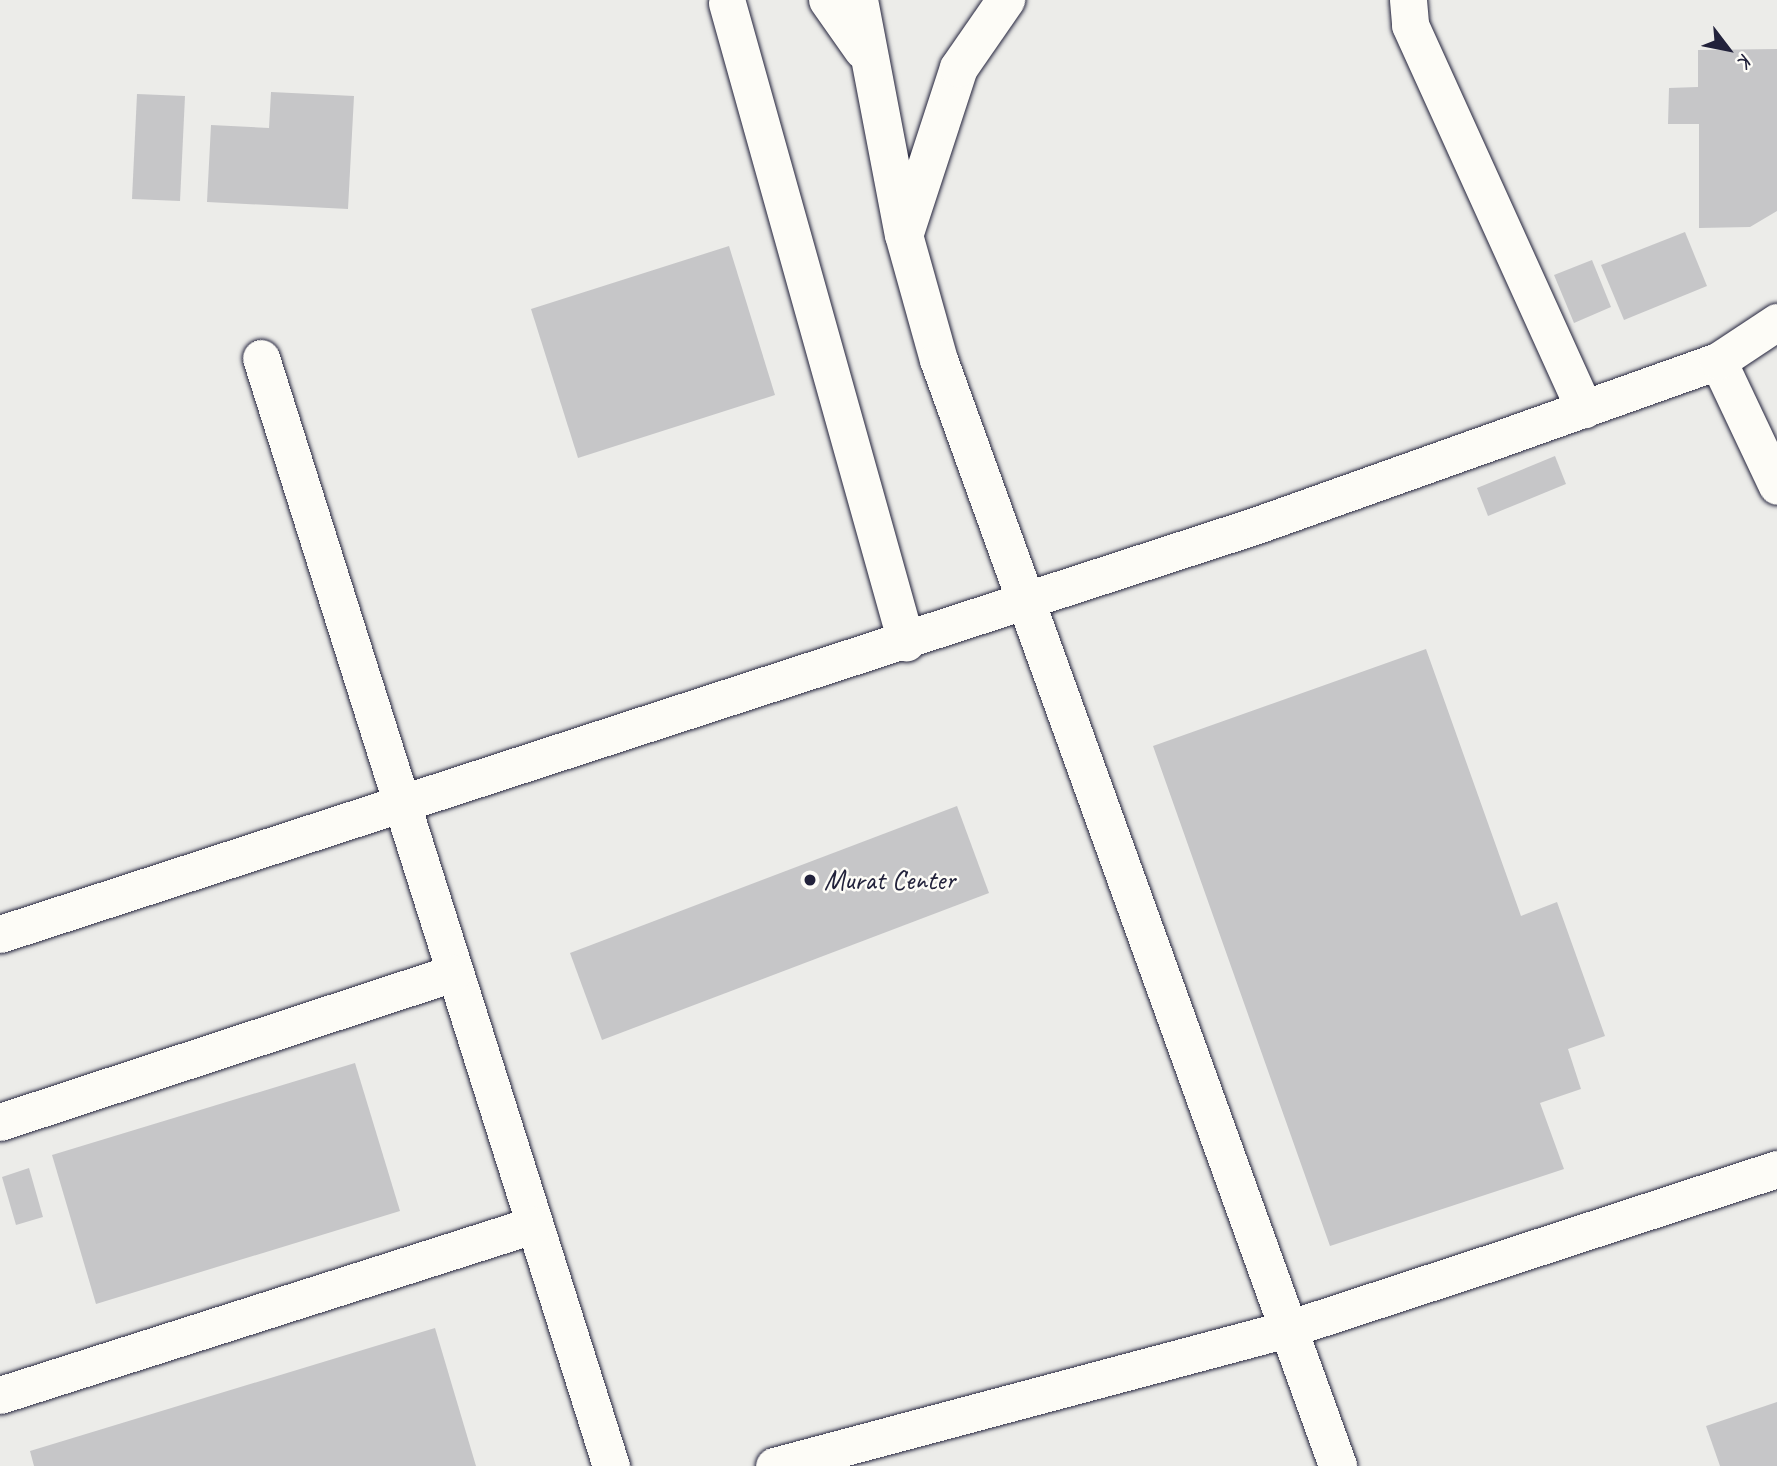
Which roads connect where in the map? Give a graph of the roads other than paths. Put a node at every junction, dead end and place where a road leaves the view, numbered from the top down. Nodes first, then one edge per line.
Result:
1 (828, 0) edge
2 (859, 0) edge
3 (1006, 0) edge
4 (1408, 0) edge
5 (727, 3) dead end
6 (866, 54) junction
7 (904, 236) junction
8 (1777, 322) edge
9 (261, 358) dead end
10 (1718, 360) junction
11 (1584, 409) junction
12 (1777, 486) edge
13 (1025, 604) junction
14 (906, 642) junction
15 (399, 806) junction
16 (0, 934) edge
17 (452, 973) junction
18 (0, 1122) edge
19 (1777, 1169) edge
20 (533, 1225) junction
21 (1291, 1328) junction
22 (0, 1395) edge
23 (611, 1466) edge
24 (774, 1466) edge
25 (1338, 1466) edge

1 - 6 street
2 - 6 street
3 - 7 street
4 - 11 street
5 - 14 street
6 - 7 street
7 - 13 street
8 - 10 street
9 - 15 street
10 - 11 street
10 - 12 street
11 - 13 street
13 - 14 street
13 - 21 street
14 - 15 street
15 - 16 street
15 - 17 street
17 - 18 street
17 - 20 street
19 - 21 street
20 - 22 street
20 - 23 street
21 - 24 street
21 - 25 street

